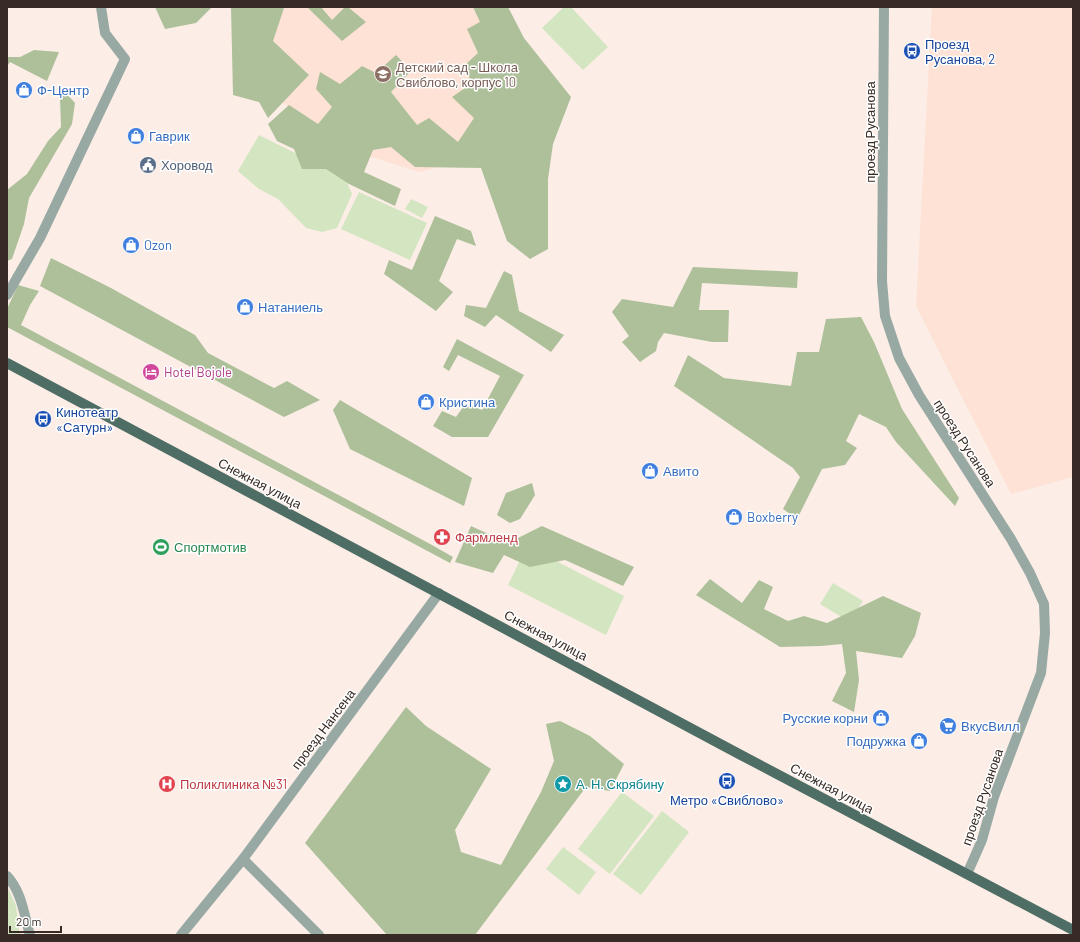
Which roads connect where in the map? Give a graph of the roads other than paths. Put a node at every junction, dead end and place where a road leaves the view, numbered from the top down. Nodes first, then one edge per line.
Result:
1 (101, 7) edge
2 (884, 7) edge
3 (7, 295) edge
4 (7, 363) edge
5 (439, 593) junction
6 (243, 859) junction
7 (968, 874) junction
8 (7, 876) edge
9 (1073, 930) edge
10 (30, 935) edge
11 (181, 935) edge
12 (319, 935) edge

1 - 3 street
2 - 7 street, проезд Русанова
4 - 5 main road, Снежная улица
5 - 6 street, проезд Нансена
5 - 7 main road, Снежная улица
6 - 11 street, проезд Нансена
6 - 12 street
7 - 9 main road, Снежная улица
8 - 10 street

